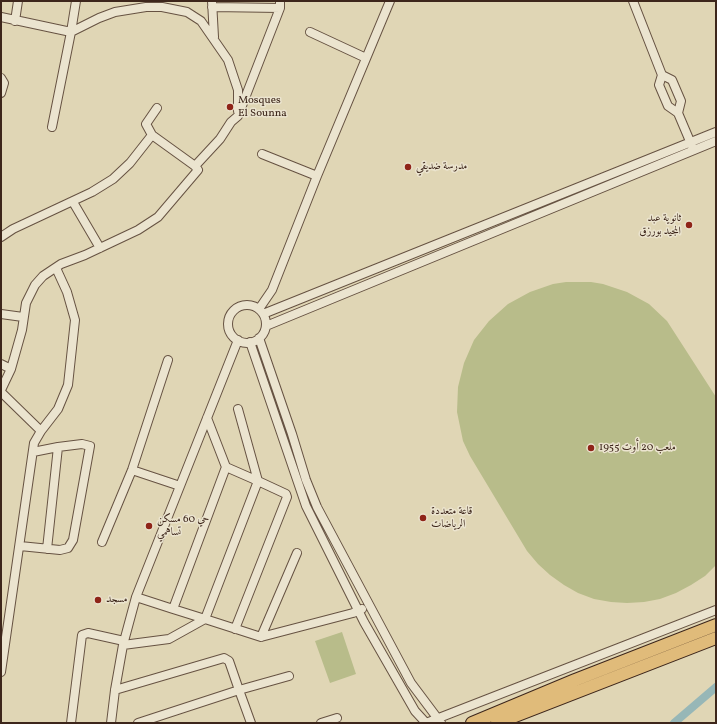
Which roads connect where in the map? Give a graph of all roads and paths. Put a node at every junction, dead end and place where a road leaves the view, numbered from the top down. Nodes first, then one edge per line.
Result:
1 (18, 1) edge
2 (76, 1) edge
3 (390, 1) edge
4 (633, 1) edge
5 (212, 4) edge
6 (280, 5) edge
7 (1, 17) edge
8 (15, 21) junction
9 (71, 32) junction
10 (310, 32) dead end
11 (214, 37) junction
12 (366, 58) junction
13 (662, 75) junction
14 (1, 78) edge
15 (1, 94) edge
16 (157, 108) dead end
17 (678, 113) junction
18 (238, 116) junction
19 (52, 128) dead end
20 (716, 132) edge
21 (152, 135) junction
22 (716, 142) edge
23 (692, 147) junction
24 (262, 154) dead end
25 (195, 166) junction
26 (317, 176) junction
27 (73, 202) junction
28 (1, 237) edge
29 (100, 248) junction
30 (56, 268) junction
31 (261, 312) junction
32 (1, 314) edge
33 (23, 317) junction
34 (266, 326) junction
35 (259, 338) junction
36 (238, 340) junction
37 (250, 342) junction
38 (168, 360) dead end
39 (1, 364) edge
40 (11, 369) junction
41 (1, 391) edge
42 (238, 409) dead end
43 (207, 418) junction
44 (41, 431) junction
45 (58, 446) junction
46 (33, 452) junction
47 (226, 467) junction
48 (132, 470) junction
49 (258, 482) junction
50 (180, 486) junction
51 (102, 542) dead end
52 (20, 546) junction
53 (47, 549) junction
54 (297, 553) dead end
55 (136, 597) junction
56 (369, 605) junction
57 (173, 609) junction
58 (716, 610) edge
59 (358, 611) junction
60 (205, 619) junction
61 (716, 624) edge
62 (235, 629) junction
63 (261, 637) junction
64 (716, 638) edge
65 (124, 643) junction
66 (1, 668) edge
67 (289, 676) dead end
68 (115, 690) junction
69 (239, 690) junction
70 (337, 718) dead end
71 (439, 721) edge
72 (72, 723) edge
73 (111, 723) edge
74 (138, 723) edge
75 (251, 723) edge
76 (321, 723) edge
77 (426, 723) edge
78 (472, 723) edge
79 (497, 723) edge

1 - 8 street
2 - 9 street
3 - 12 street
4 - 13 street
5 - 6 street
5 - 11 street
6 - 18 street
7 - 8 street
8 - 9 street
9 - 11 street
9 - 19 street
10 - 12 street
11 - 18 street
12 - 26 street
13 - 17 street
13 - 17 street
14 - 15 street
16 - 21 street
17 - 23 street
18 - 25 street
20 - 23 street
21 - 25 street
21 - 27 street
22 - 23 street
23 - 31 street
23 - 34 street
24 - 26 street
25 - 29 street
26 - 31 street
27 - 28 street
27 - 29 street
29 - 30 street
30 - 33 street
30 - 44 street
31 - 34 street
31 - 36 street
32 - 33 street
33 - 40 street
34 - 35 street
35 - 37 street
35 - 56 street
36 - 37 street
36 - 43 street
37 - 59 street
38 - 48 street
39 - 40 street
40 - 41 street
41 - 44 street
42 - 49 street
43 - 47 street
43 - 50 street
44 - 46 street
45 - 46 street
45 - 53 street
45 - 53 street
46 - 52 street
47 - 49 street
47 - 57 street
48 - 50 street
48 - 51 street
49 - 60 street
49 - 62 street
50 - 55 street
52 - 53 street
52 - 66 street
54 - 63 street
55 - 57 street
55 - 65 street
56 - 59 street
56 - 71 street
57 - 60 street
58 - 71 street
59 - 63 street
59 - 77 street
60 - 62 street
60 - 65 street
61 - 78 highway
62 - 63 street
64 - 79 highway
65 - 68 street
65 - 72 street
67 - 69 street
68 - 69 street
68 - 73 street
69 - 74 street
69 - 75 street
70 - 76 street
71 - 77 street

